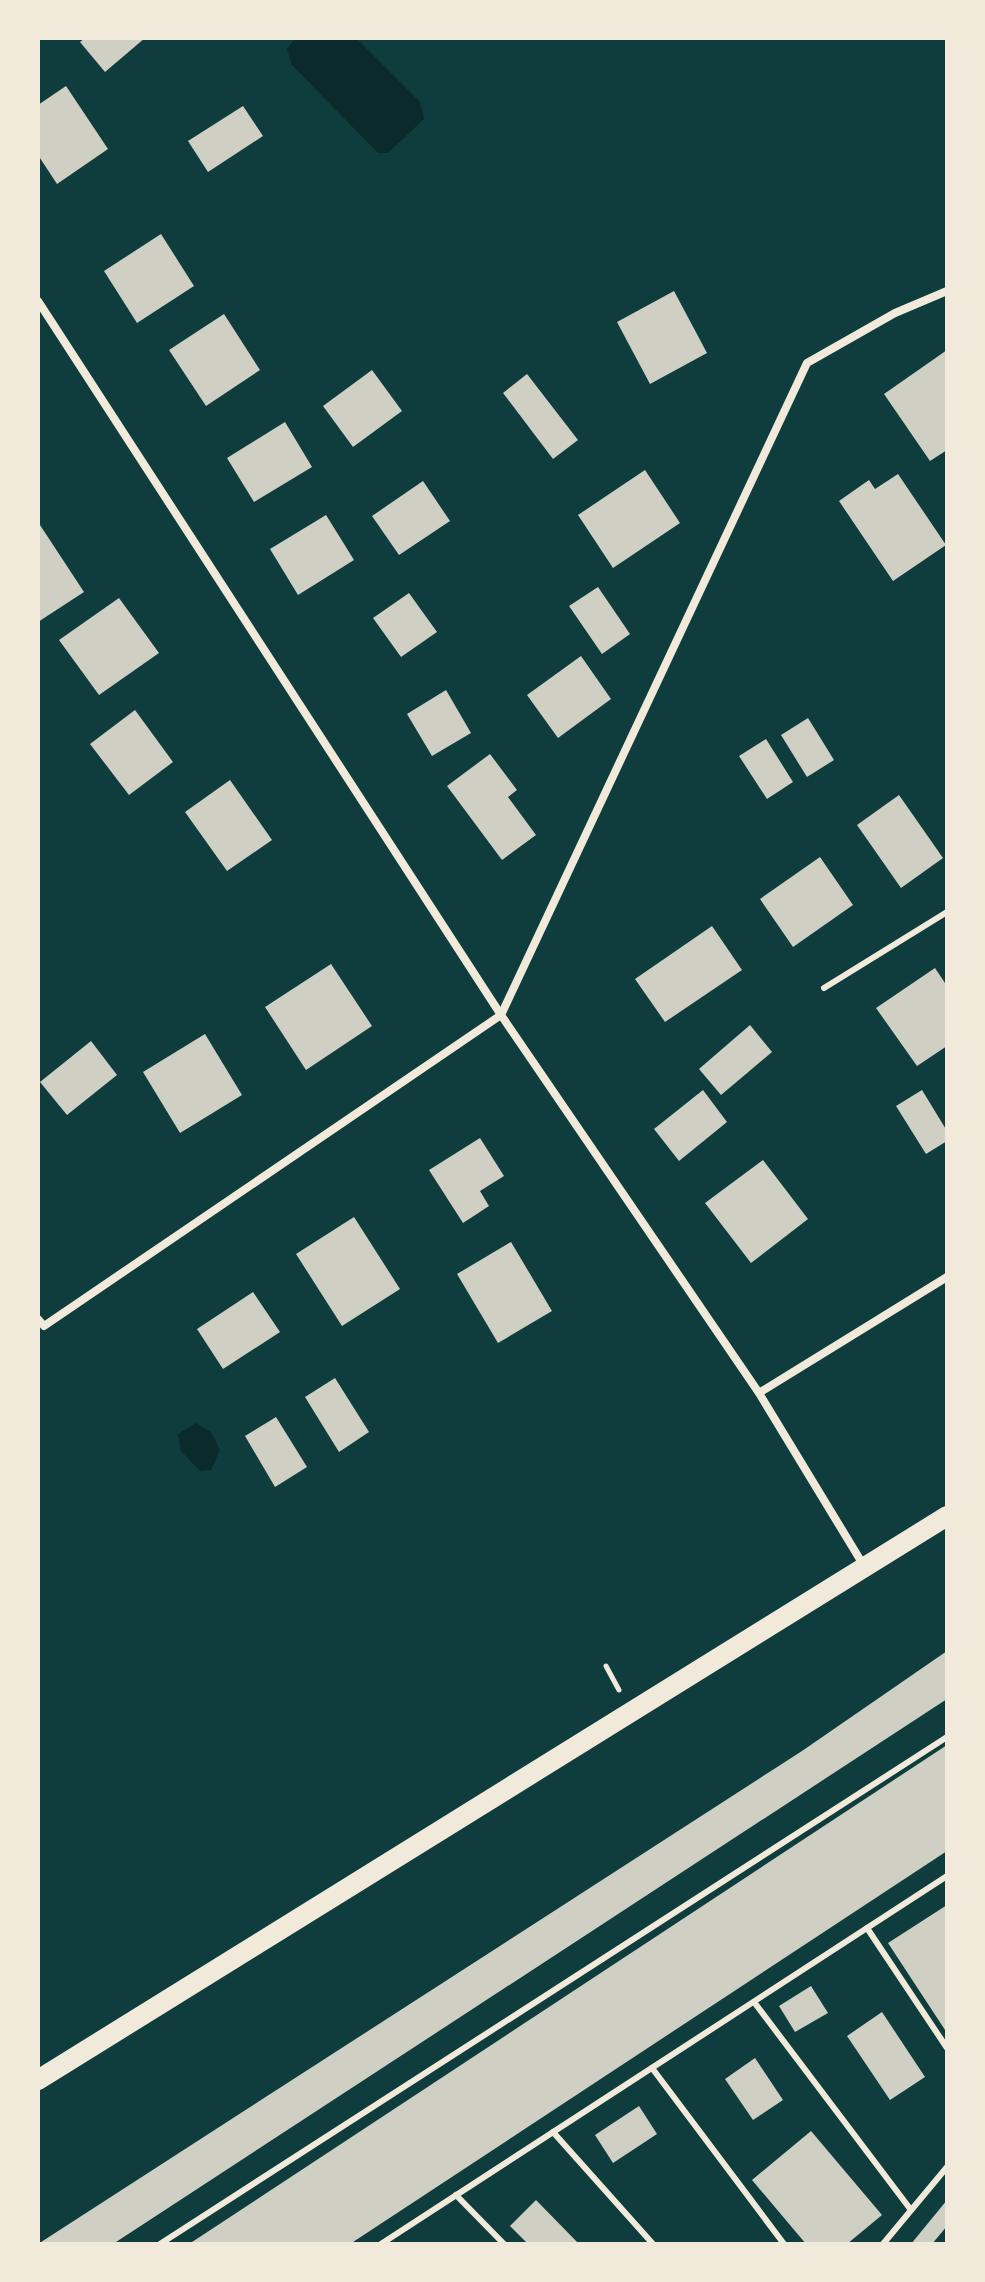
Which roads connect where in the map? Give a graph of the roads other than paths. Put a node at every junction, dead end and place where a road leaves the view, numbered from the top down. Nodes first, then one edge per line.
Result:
1 (947, 291) edge
2 (38, 301) edge
3 (947, 912) edge
4 (824, 988) dead end
5 (501, 1015) junction
6 (947, 1277) edge
7 (41, 1322) edge
8 (759, 1393) junction
9 (947, 1516) edge
10 (864, 1567) junction
11 (947, 1737) edge
12 (947, 1876) edge
13 (867, 1928) junction
14 (754, 2002) junction
15 (947, 2048) edge
16 (652, 2068) junction
17 (38, 2080) edge
18 (553, 2132) junction
19 (947, 2167) edge
20 (456, 2195) junction
21 (911, 2210) junction
22 (160, 2244) edge
23 (381, 2244) edge
24 (504, 2244) edge
25 (653, 2244) edge
26 (784, 2244) edge
27 (883, 2244) edge

1 - 5 street
2 - 5 street
3 - 4 lane
5 - 7 street
5 - 8 street
6 - 8 street
8 - 10 street
9 - 10 main road
10 - 17 main road
11 - 22 lane
12 - 13 lane
13 - 14 lane
13 - 15 lane
14 - 16 lane
14 - 21 lane
16 - 18 lane
16 - 26 lane
18 - 20 lane
18 - 25 lane
19 - 21 lane
20 - 23 lane
20 - 24 lane
21 - 27 lane

